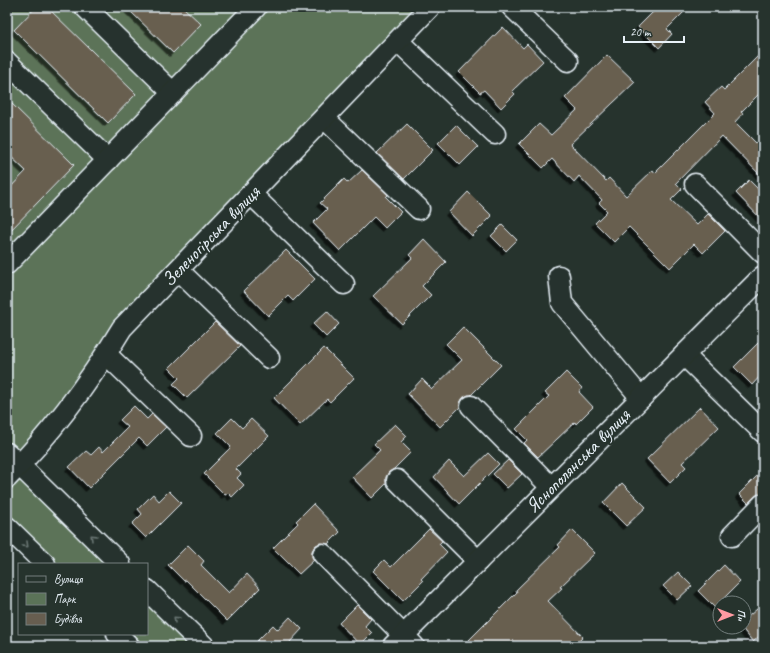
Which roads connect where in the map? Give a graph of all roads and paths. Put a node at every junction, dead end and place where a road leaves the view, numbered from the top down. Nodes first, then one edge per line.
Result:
1 (85, 7) edge
2 (256, 7) edge
3 (430, 7) edge
4 (512, 7) edge
5 (398, 41) junction
6 (568, 61) dead end
7 (7, 62) edge
8 (173, 93) junction
9 (324, 118) junction
10 (495, 134) dead end
11 (108, 160) junction
12 (695, 184) dead end
13 (251, 194) junction
14 (419, 209) dead end
15 (763, 252) edge
16 (7, 264) edge
17 (178, 270) junction
18 (559, 276) dead end
19 (763, 276) edge
20 (344, 284) dead end
21 (106, 354) junction
22 (684, 355) junction
23 (269, 358) dead end
24 (641, 398) junction
25 (471, 406) dead end
26 (763, 432) edge
27 (191, 436) dead end
28 (11, 466) edge
29 (397, 480) dead end
30 (552, 488) junction
31 (763, 504) edge
32 (7, 526) edge
33 (732, 536) dead end
34 (323, 554) dead end
35 (478, 561) junction
36 (44, 563) edge
37 (119, 563) edge
38 (148, 591) edge
39 (118, 635) edge
40 (404, 643) edge
41 (129, 646) edge
42 (204, 646) edge

1 - 8 street
2 - 8 street
3 - 5 street, Зеленогірська вулиця
4 - 6 street
5 - 9 street, Зеленогірська вулиця
5 - 10 street
7 - 11 street
8 - 11 street
9 - 13 street, Зеленогірська вулиця
9 - 14 street
11 - 16 street
12 - 15 street
13 - 17 street, Зеленогірська вулиця
13 - 20 street
17 - 21 street, Зеленогірська вулиця
17 - 23 street
18 - 24 street
19 - 22 street, Яснополянська вулиця
21 - 27 street
21 - 28 street, Зеленогірська вулиця
22 - 24 street, Яснополянська вулиця
22 - 26 street
24 - 30 street, Яснополянська вулиця
25 - 30 street
37 -> 28 street
29 - 35 street
30 - 35 street, Яснополянська вулиця
31 - 33 street
32 -> 36 street
34 - 40 street
35 - 40 street, Яснополянська вулиця
42 -> 38 street
39 - 41 street

